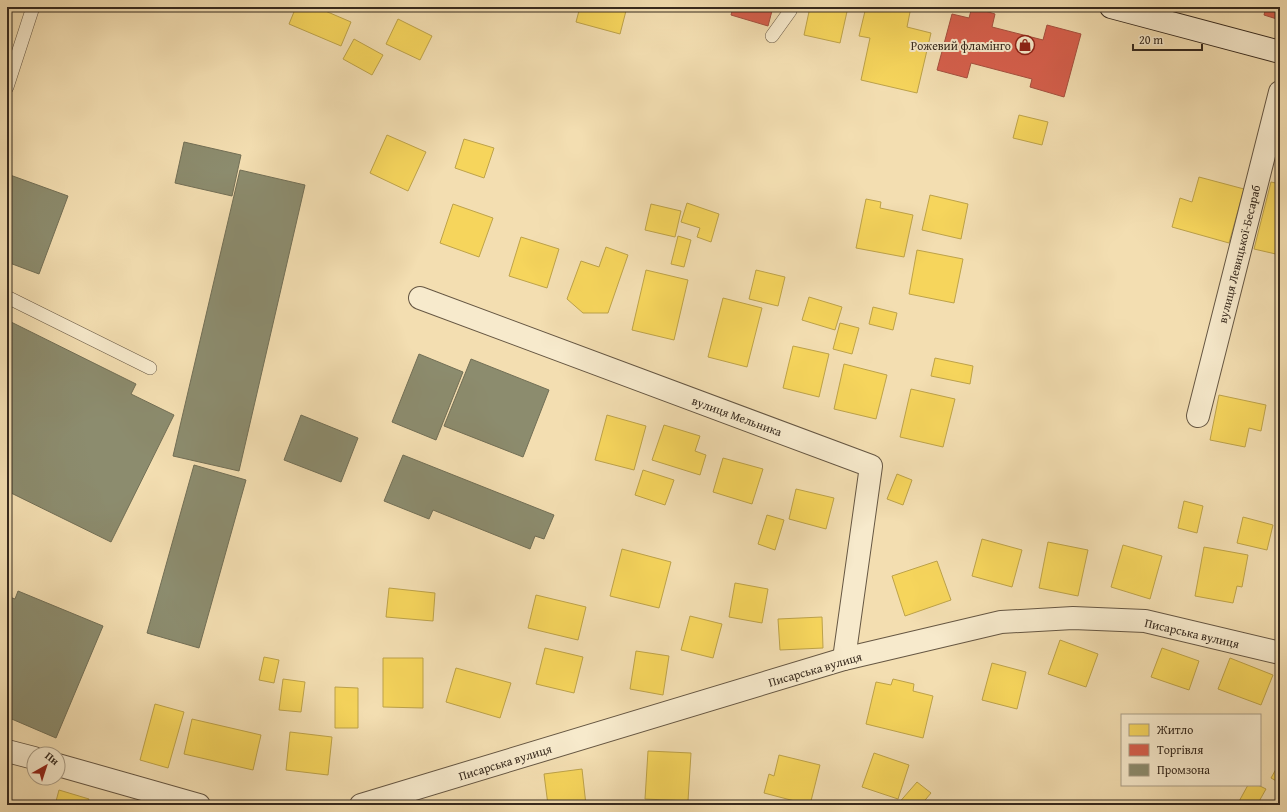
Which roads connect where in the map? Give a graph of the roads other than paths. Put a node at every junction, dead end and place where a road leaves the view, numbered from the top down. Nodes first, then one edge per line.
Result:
1 (32, 7) edge
2 (791, 7) edge
3 (1111, 7) edge
4 (772, 36) dead end
5 (1280, 52) edge
6 (7, 87) edge
7 (1280, 92) edge
8 (7, 297) edge
9 (420, 298) dead end
10 (150, 368) dead end
11 (1198, 416) dead end
12 (1280, 653) edge
13 (844, 659) junction
14 (7, 750) edge
15 (26, 756) edge
16 (66, 767) edge
17 (200, 805) edge
18 (361, 805) edge

1 - 6 lane
2 - 4 lane
3 - 5 street
7 - 11 street, вулиця Левицької-Бесараб
8 - 10 lane
9 - 13 street, вулиця Мельника
12 - 13 street, Писарська вулиця
13 - 18 street, Писарська вулиця
14 - 15 street
16 - 17 street

